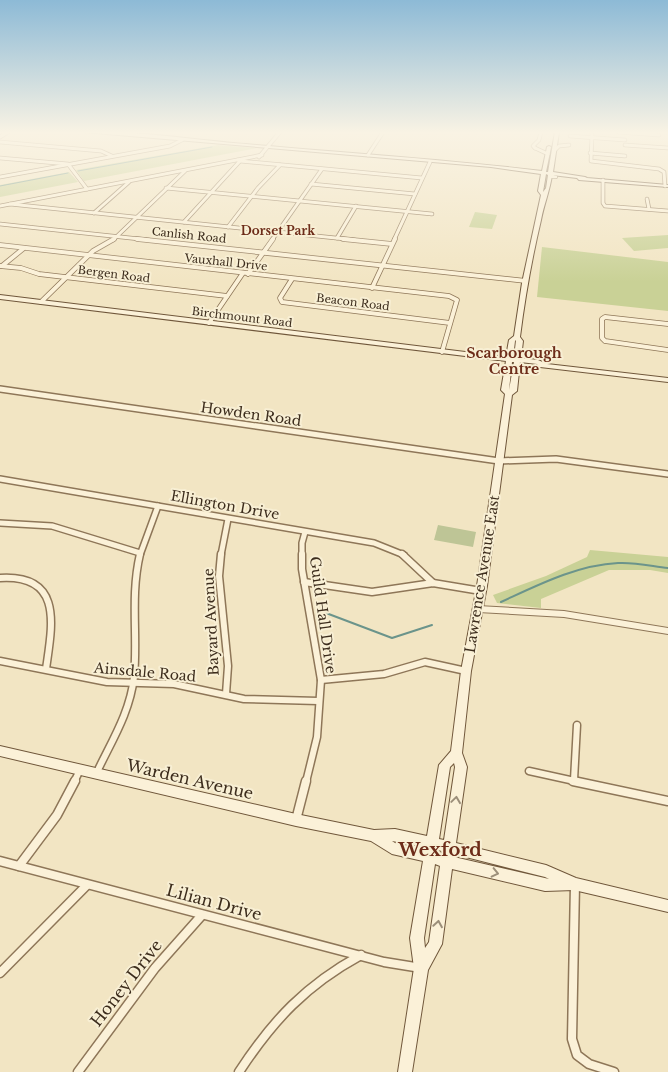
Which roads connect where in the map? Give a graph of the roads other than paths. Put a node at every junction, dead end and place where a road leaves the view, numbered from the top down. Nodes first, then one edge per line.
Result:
1 (82, 182) edge
2 (125, 182) edge
3 (129, 182) edge
4 (172, 182) edge
5 (220, 182) edge
6 (266, 182) edge
7 (420, 182) edge
8 (548, 182) edge
9 (603, 182) edge
10 (624, 182) edge
11 (311, 184) joint
12 (666, 186) edge
13 (166, 188) junction
14 (88, 189) junction
15 (211, 192) junction
16 (415, 194) junction
17 (253, 197) junction
18 (300, 200) junction
19 (647, 200) dead end
20 (10, 204) junction
21 (0, 206) edge
22 (356, 206) junction
23 (649, 210) junction
24 (407, 211) junction
25 (668, 211) edge
26 (94, 213) junction
27 (432, 214) dead end
28 (136, 217) junction
29 (184, 222) junction
30 (0, 224) edge
31 (228, 227) junction
32 (278, 232) junction
33 (117, 236) junction
34 (337, 238) junction
35 (392, 244) junction
36 (0, 245) edge
37 (24, 248) junction
38 (263, 252) junction
39 (88, 256) junction
40 (382, 265) junction
41 (1, 266) edge
42 (245, 273) junction
43 (66, 278) junction
44 (292, 278) junction
45 (526, 281) junction
46 (372, 288) junction
47 (227, 296) junction
48 (0, 297) edge
49 (41, 302) junction
50 (209, 323) junction
51 (450, 323) junction
52 (668, 324) edge
53 (668, 350) edge
54 (442, 352) junction
55 (514, 361) junction
56 (668, 380) edge
57 (0, 389) edge
58 (499, 461) junction
59 (668, 474) edge
60 (0, 479) edge
61 (158, 506) junction
62 (228, 519) junction
63 (0, 523) edge
64 (305, 532) junction
65 (140, 553) junction
66 (0, 578) edge
67 (304, 582) junction
68 (434, 583) junction
69 (481, 591) junction
70 (478, 610) junction
71 (668, 631) edge
72 (0, 660) edge
73 (46, 670) junction
74 (466, 670) junction
75 (321, 680) junction
76 (133, 682) junction
77 (226, 694) junction
78 (318, 701) junction
79 (578, 724) dead end
80 (0, 752) edge
81 (456, 753) junction
82 (80, 770) junction
83 (529, 771) dead end
84 (96, 774) junction
85 (574, 780) junction
86 (668, 801) edge
87 (296, 820) junction
88 (374, 836) junction
89 (432, 843) junction
90 (450, 847) junction
91 (430, 857) junction
92 (448, 861) junction
93 (0, 862) edge
94 (19, 866) junction
95 (575, 884) junction
96 (87, 885) junction
97 (668, 906) edge
98 (202, 915) junction
99 (361, 955) junction
100 (421, 968) junction
101 (0, 974) edge
102 (78, 1072) edge
103 (239, 1072) edge
104 (406, 1072) edge
105 (614, 1072) edge

1 - 14 street
2 - 14 street
3 - 26 street
4 - 13 street
5 - 15 street
6 - 17 street
7 - 16 street
8 - 45 main road, Lawrence Avenue East
9 - 23 street
10 - 12 main road
11 - 16 street
11 - 18 street
13 - 15 street
13 - 28 street
14 - 20 street
15 - 17 street
15 - 29 street
16 - 24 street
17 - 18 street
17 - 31 street
18 - 22 street
18 - 32 street
19 - 23 street
20 - 21 street
20 - 26 street
22 - 24 street
22 - 34 street
23 - 25 street
24 - 27 street
24 - 35 street
26 - 28 street
28 - 29 street
28 - 33 street
29 - 31 street
30 - 33 street, Canlish Road
31 - 32 street
32 - 34 street
32 - 38 street
33 - 38 street, Canlish Road
33 - 39 street
34 - 35 street
35 - 40 street
36 - 37 street, Vauxhall Drive
37 - 39 street, Vauxhall Drive
37 - 41 street
38 - 40 street, Canlish Road
38 - 42 street
39 - 42 street, Vauxhall Drive
39 - 43 street
40 - 45 street, Canlish Road
40 - 46 street
41 - 43 street, Bergen Road
42 - 44 street, Vauxhall Drive
42 - 47 street
43 - 47 street, Bergen Road
43 - 49 street
44 - 46 street, Vauxhall Drive
44 - 51 street, Beacon Road
45 - 55 main road, Lawrence Avenue East
46 - 51 street, Vauxhall Drive
47 - 50 street
48 - 49 main road, Birchmount Road
49 - 50 main road, Birchmount Road
50 - 54 main road, Birchmount Road
51 - 54 street
52 - 53 street
54 - 55 main road, Birchmount Road
55 - 56 main road, Birchmount Road
55 - 58 main road, Lawrence Avenue East
57 - 58 street, Howden Road
58 - 59 street, Howden Road
58 - 69 main road, Lawrence Avenue East
60 - 61 street, Ellington Drive
61 - 62 street, Ellington Drive
61 - 65 street
62 - 64 street, Ellington Drive
62 - 77 street, Bayard Avenue
63 - 65 street
64 - 67 street, Guild Hall Drive
64 - 68 street, Ellington Drive
65 - 76 street
66 - 73 street
67 - 68 street
67 - 75 street, Guild Hall Drive
68 - 69 street
69 - 70 main road, Lawrence Avenue East
70 - 71 street
70 - 74 main road, Lawrence Avenue East
72 - 73 street, Ainsdale Road
73 - 76 street, Ainsdale Road
74 - 75 street
74 - 81 main road, Lawrence Avenue East
75 - 78 street, Guild Hall Drive
76 - 77 street, Ainsdale Road
76 - 84 street
77 - 78 street, Ainsdale Road
78 - 87 street, Guild Hall Drive
79 - 85 street
80 - 82 main road, Warden Avenue
81 - 89 main road, Lawrence Avenue East
90 -> 81 main road, Lawrence Avenue East
82 - 84 main road, Warden Avenue
82 - 94 street
83 - 85 street
84 - 87 main road, Warden Avenue
85 - 86 street
87 - 88 main road, Warden Avenue
88 - 89 main road, Warden Avenue
88 - 91 main road, Warden Avenue
89 - 90 main road, Warden Avenue
89 - 91 main road, Lawrence Avenue East
90 - 92 main road, Lawrence Avenue East
90 - 95 main road, Warden Avenue
91 - 92 main road, Warden Avenue
91 - 100 main road, Lawrence Avenue East
92 -> 95 main road, Warden Avenue
100 -> 92 main road, Lawrence Avenue East
93 - 94 street, Lilian Drive
94 - 96 street, Lilian Drive
95 - 97 main road, Warden Avenue
95 - 105 street
96 - 98 street, Lilian Drive
96 - 101 street
98 - 99 street, Lilian Drive
98 - 102 street, Honey Drive
99 - 100 street, Lilian Drive
99 - 103 street
100 - 104 main road, Lawrence Avenue East

